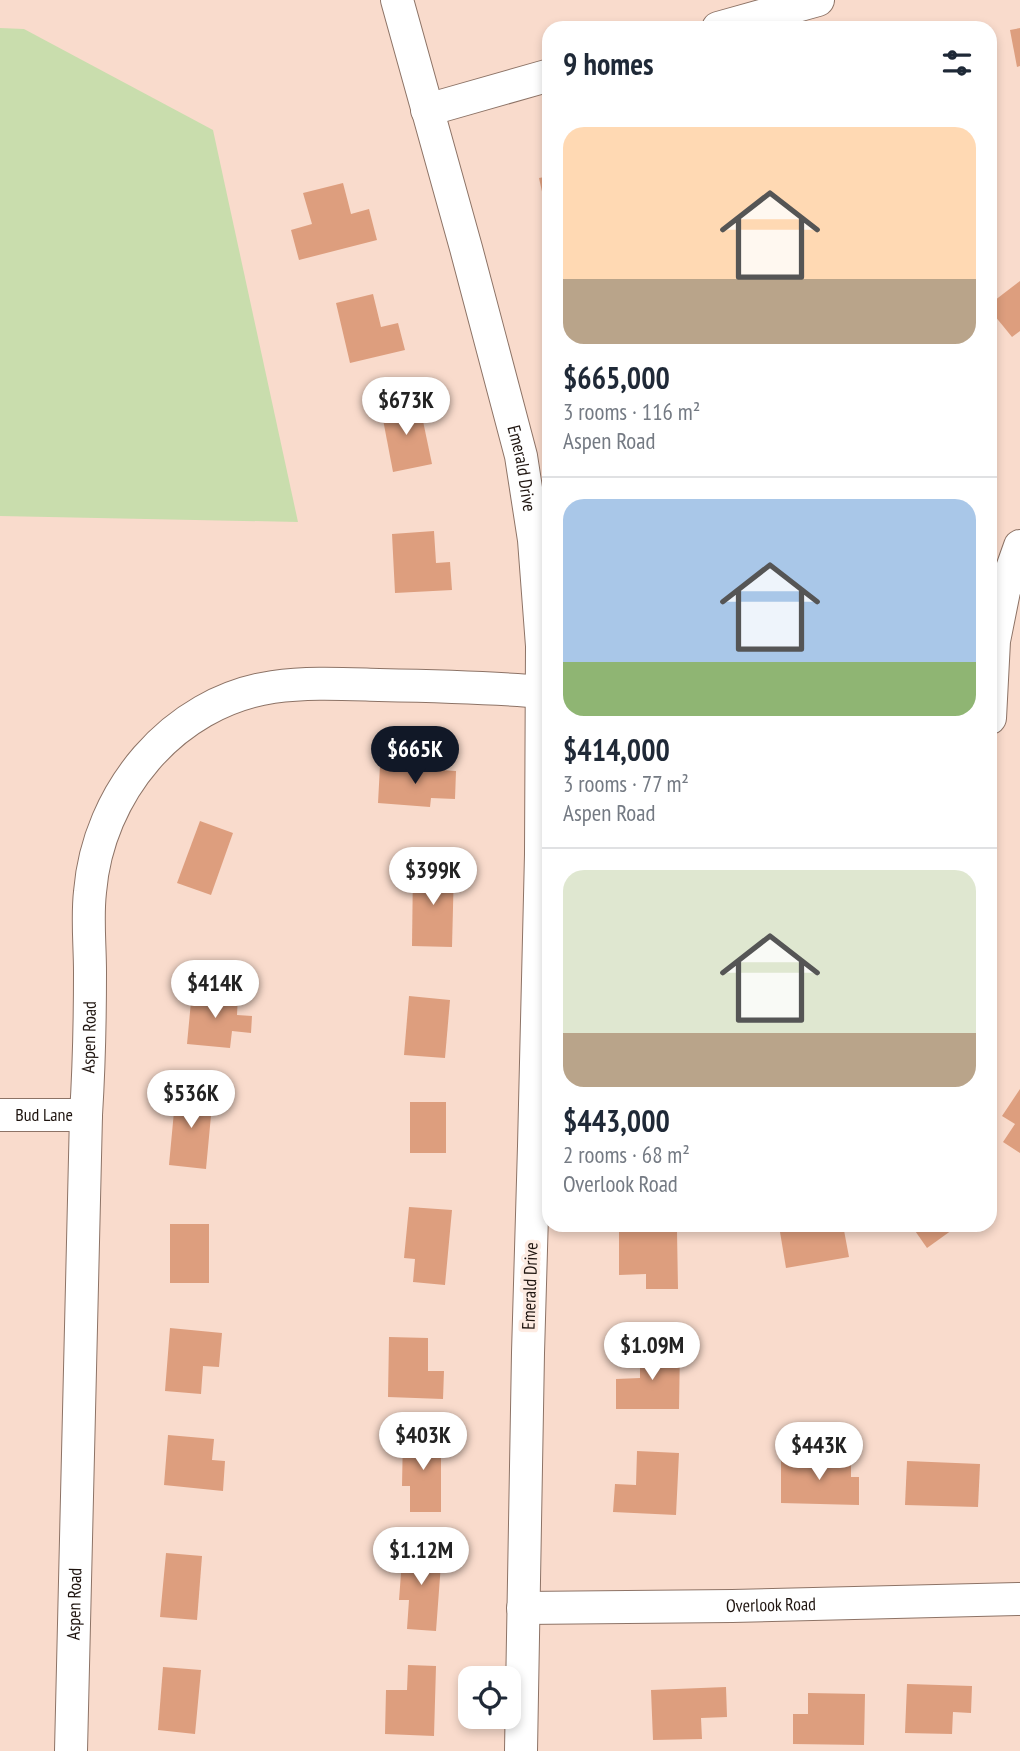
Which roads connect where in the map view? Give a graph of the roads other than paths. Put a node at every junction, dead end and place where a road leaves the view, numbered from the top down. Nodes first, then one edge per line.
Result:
1 (397, 0) edge
2 (818, 0) edge
3 (743, 21) edge
4 (542, 77) edge
5 (427, 110) junction
6 (1020, 546) edge
7 (997, 626) edge
8 (542, 646) edge
9 (542, 692) edge
10 (0, 1115) edge
11 (86, 1115) junction
12 (542, 1146) edge
13 (1020, 1599) edge
14 (523, 1608) junction
15 (71, 1751) edge
16 (521, 1751) edge

1 - 5 street, Emerald Drive
2 - 3 street
4 - 5 street
5 - 8 street, Emerald Drive
6 - 7 street
9 - 11 street, Aspen Road
10 - 11 street, Bud Lane
11 - 15 street, Aspen Road
12 - 14 street, Emerald Drive
13 - 14 street, Overlook Road
14 - 16 street, Emerald Drive

